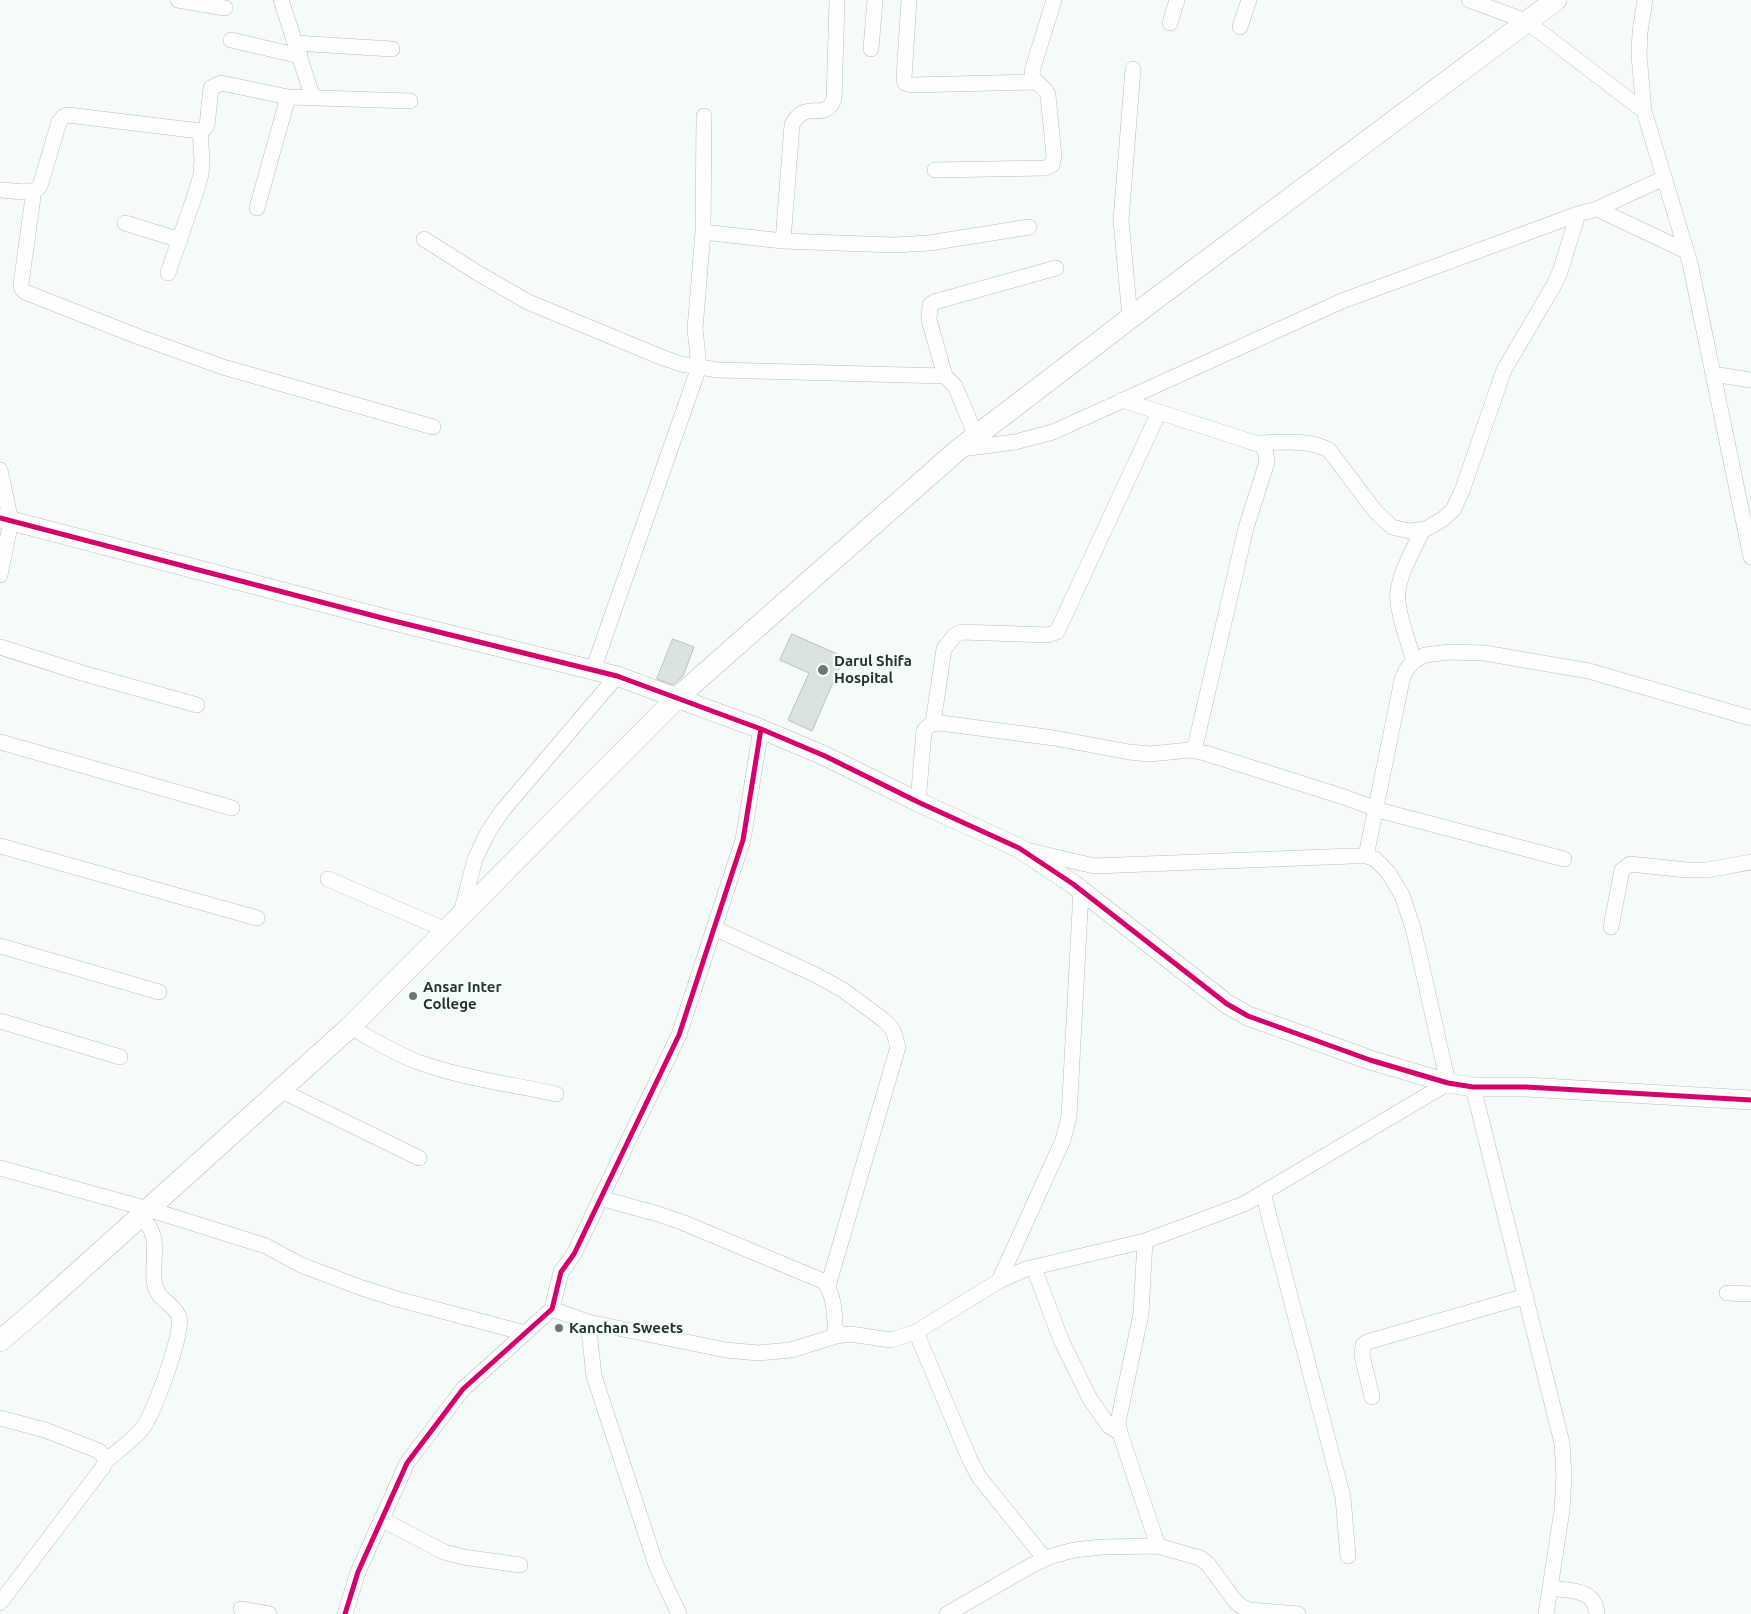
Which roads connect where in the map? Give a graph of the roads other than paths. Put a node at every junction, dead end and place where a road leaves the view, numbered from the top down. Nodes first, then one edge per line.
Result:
1 (178, 0) edge
2 (281, 0) edge
3 (836, 0) edge
4 (874, 0) edge
5 (909, 0) edge
6 (1054, 0) edge
7 (1177, 0) edge
8 (1249, 0) edge
9 (1469, 0) edge
10 (1556, 0) edge
11 (1645, 0) edge
12 (224, 8) dead end
13 (1526, 21) junction
14 (1170, 22) dead end
15 (1240, 27) dead end
16 (231, 40) dead end
17 (392, 48) dead end
18 (297, 49) junction
19 (870, 49) dead end
20 (1133, 68) dead end
21 (1035, 82) junction
22 (288, 96) junction
23 (313, 98) junction
24 (410, 101) dead end
25 (1644, 111) junction
26 (704, 116) dead end
27 (200, 130) junction
28 (935, 170) dead end
29 (1664, 178) junction
30 (0, 190) edge
31 (34, 190) junction
32 (257, 208) dead end
33 (1597, 209) junction
34 (1578, 214) junction
35 (125, 223) dead end
36 (1029, 227) dead end
37 (703, 232) junction
38 (424, 239) dead end
39 (180, 240) junction
40 (783, 241) junction
41 (1686, 251) junction
42 (1056, 268) dead end
43 (168, 273) dead end
44 (1130, 318) junction
45 (699, 367) junction
46 (1713, 374) junction
47 (945, 376) junction
48 (1751, 380) edge
49 (1122, 400) junction
50 (1158, 412) junction
51 (433, 427) dead end
52 (976, 436) junction
53 (1253, 443) junction
54 (959, 449) junction
55 (0, 470) edge
56 (6, 520) edge
57 (1423, 529) junction
58 (1751, 557) edge
59 (0, 576) edge
60 (0, 647) edge
61 (1414, 661) junction
62 (593, 670) junction
63 (617, 676) junction
64 (678, 697) junction
65 (197, 705) dead end
66 (1751, 718) edge
67 (933, 723) junction
68 (761, 729) junction
69 (0, 742) edge
70 (1194, 751) junction
71 (918, 802) junction
72 (232, 808) dead end
73 (1376, 809) junction
74 (0, 846) edge
75 (1019, 848) junction
76 (1366, 856) junction
77 (1564, 859) dead end
78 (1751, 862) edge
79 (328, 879) dead end
80 (1081, 891) junction
81 (461, 915) junction
82 (257, 918) dead end
83 (1611, 927) dead end
84 (714, 928) junction
85 (446, 930) junction
86 (0, 946) edge
87 (159, 992) dead end
88 (0, 1021) edge
89 (350, 1027) junction
90 (120, 1057) dead end
91 (1448, 1083) junction
92 (1473, 1087) junction
93 (280, 1090) junction
94 (556, 1094) dead end
95 (1751, 1100) edge
96 (419, 1158) dead end
97 (0, 1168) edge
98 (1263, 1193) junction
99 (600, 1198) junction
100 (144, 1213) junction
101 (1145, 1241) junction
102 (1034, 1268) junction
103 (999, 1281) junction
104 (828, 1286) junction
105 (1726, 1293) dead end
106 (1751, 1294) edge
107 (1526, 1296) junction
108 (552, 1309) junction
109 (588, 1322) junction
110 (916, 1332) junction
111 (525, 1333) junction
112 (836, 1336) junction
113 (0, 1341) edge
114 (1372, 1397) dead end
115 (0, 1418) edge
116 (1120, 1433) junction
117 (105, 1462) junction
118 (381, 1519) junction
119 (1158, 1546) junction
120 (1348, 1556) dead end
121 (1045, 1559) junction
122 (520, 1565) dead end
123 (1550, 1588) junction
124 (0, 1603) edge
125 (1233, 1607) edge
126 (241, 1609) dead end
127 (270, 1614) edge
128 (345, 1614) edge
129 (679, 1614) edge
130 (946, 1614) edge
131 (1298, 1614) edge
132 (1546, 1614) edge
133 (1597, 1614) edge

1 - 12 street
2 - 18 street
3 - 40 street
4 - 19 street
5 - 21 street
6 - 21 street
7 - 14 street
8 - 15 street
9 - 13 street
10 - 13 main road
11 - 25 street
13 - 25 street
13 - 44 main road
16 - 18 street
17 - 18 street
18 - 23 street
20 - 44 street
21 - 28 street
22 - 23 street
22 - 27 street
22 - 32 street
23 - 24 street
25 - 29 street
26 - 37 street
27 - 31 street
27 - 39 street
29 - 33 street
29 - 41 street
30 - 31 street
31 - 51 street
33 - 34 street
33 - 41 street
34 - 49 street
34 - 57 street
35 - 39 street
36 - 40 street
37 - 40 street
37 - 45 street
38 - 45 street
39 - 43 street
41 - 46 street
42 - 47 street
44 - 52 main road
45 - 47 street
45 - 62 street
46 - 48 street
46 - 58 street
47 - 52 street
49 - 50 street
49 - 54 street
50 - 53 street
50 - 67 street
52 - 54 main road
53 - 57 street
53 - 70 street
54 - 64 main road
55 - 56 street
56 - 59 street
56 - 62 street
57 - 61 street
60 - 65 street
61 - 66 street
61 - 73 street
62 - 63 street
63 - 64 street
63 - 81 street
64 - 68 street
64 - 81 main road
67 - 70 street
67 - 71 street
68 - 71 street
68 - 84 street
69 - 72 street
70 - 73 street
71 - 75 street
73 - 76 street
73 - 77 street
74 - 82 street
75 - 76 street
75 - 80 street
76 - 91 street
78 - 83 street
79 - 85 street
80 - 91 street
80 - 103 street
81 - 85 main road
84 - 99 street
84 - 104 street
85 - 89 main road
86 - 87 street
88 - 90 street
89 - 93 main road
89 - 94 street
91 - 92 street
91 - 98 street
92 - 95 street
92 - 107 street
93 - 96 street
93 - 100 main road
97 - 100 street
98 - 101 street
98 - 120 street
99 - 104 street
99 - 108 street
100 - 111 street
100 - 113 main road
100 - 117 street
101 - 102 street
101 - 116 street
102 - 103 street
102 - 116 street
103 - 110 street
104 - 112 street
105 - 106 street
107 - 114 street
107 - 123 street
108 - 109 street
108 - 111 street
109 - 112 street
109 - 129 street
110 - 112 street
110 - 121 street
111 - 118 street
115 - 117 street
116 - 119 street
117 - 124 street
118 - 122 street
118 - 128 street
119 - 121 street
119 - 125 street
121 - 130 street
123 - 132 street
123 - 133 street
125 - 131 street
126 - 127 street

